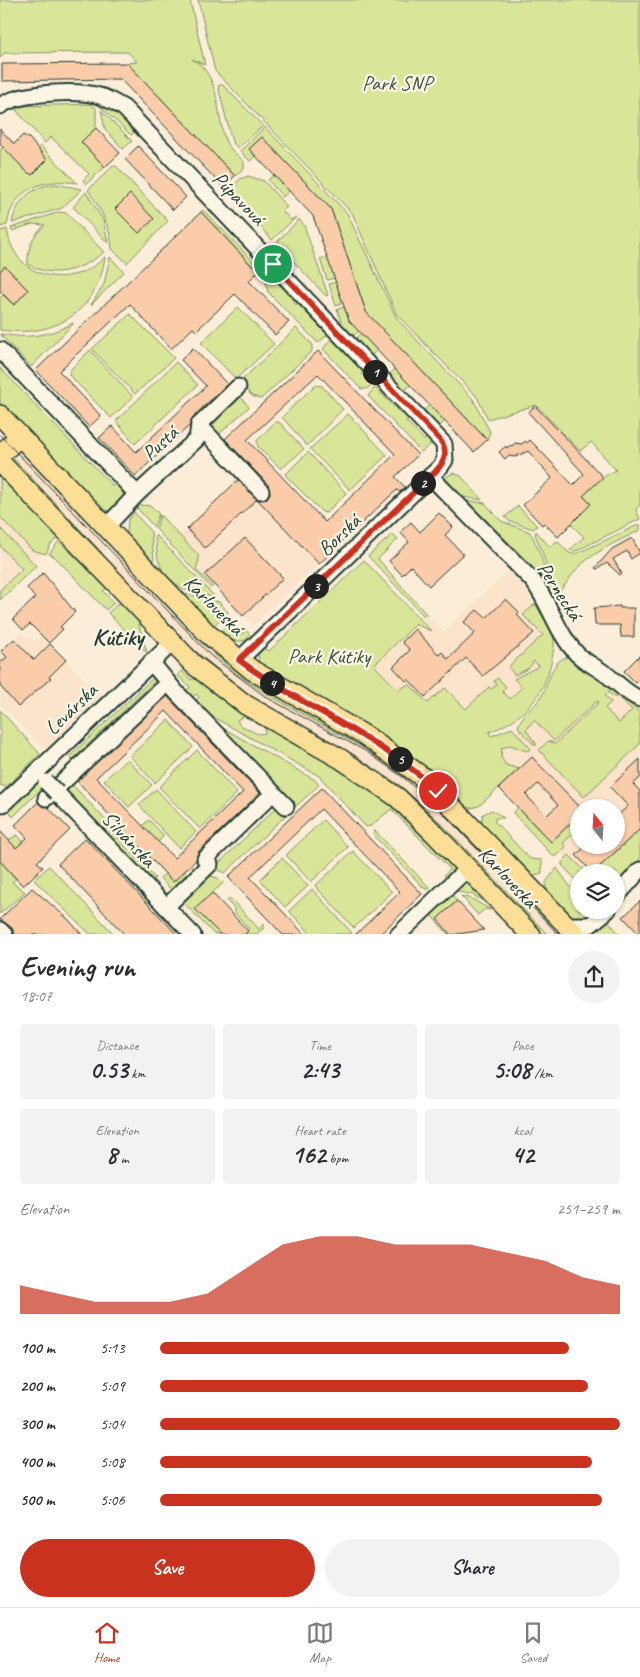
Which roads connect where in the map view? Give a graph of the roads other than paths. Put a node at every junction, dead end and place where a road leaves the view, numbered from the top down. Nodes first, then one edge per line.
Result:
1 (0, 106) edge
2 (0, 350) edge
3 (238, 387) dead end
4 (0, 415) edge
5 (199, 425) junction
6 (20, 436) junction
7 (0, 455) edge
8 (445, 460) joint
9 (0, 462) edge
10 (430, 476) junction
11 (261, 491) dead end
12 (137, 494) junction
13 (106, 527) junction
14 (172, 643) junction
15 (239, 660) junction
16 (151, 662) junction
17 (168, 683) junction
18 (640, 699) edge
19 (41, 777) junction
20 (52, 796) junction
21 (266, 800) dead end
22 (0, 803) edge
23 (286, 806) dead end
24 (468, 868) junction
25 (640, 870) edge
26 (640, 882) edge
27 (625, 888) edge
28 (625, 895) edge
29 (166, 907) junction
30 (596, 919) edge
31 (0, 930) edge
32 (581, 930) edge
33 (5, 934) edge
34 (193, 934) edge
35 (398, 934) edge
36 (531, 934) edge

1 - 8 street, Púpavová
2 - 12 street
3 - 5 street, Pustá
4 - 6 main road, Karloveská
5 - 11 street
5 - 12 street, Pustá
6 - 7 main road
6 - 13 main road, Karloveská
8 - 10 street, Borská
9 - 14 main road, Karloveská
10 - 15 street, Borská
10 - 18 street, Pernecká
12 - 13 street, Pustá
13 - 15 main road, Karloveská
14 - 16 street, Levárska
14 - 24 main road, Karloveská
15 - 32 main road, Karloveská
16 - 17 street
16 - 19 street, Levárska
17 - 20 street
17 - 23 street
19 - 20 street, Silvánska, bridge
19 - 22 street, Levárska
20 - 29 street, Silvánska
21 - 29 street
24 - 35 street
24 - 36 main road, Karloveská
25 - 27 street
26 - 28 street
29 - 34 street, Silvánska
30 - 32 street
31 - 33 street

